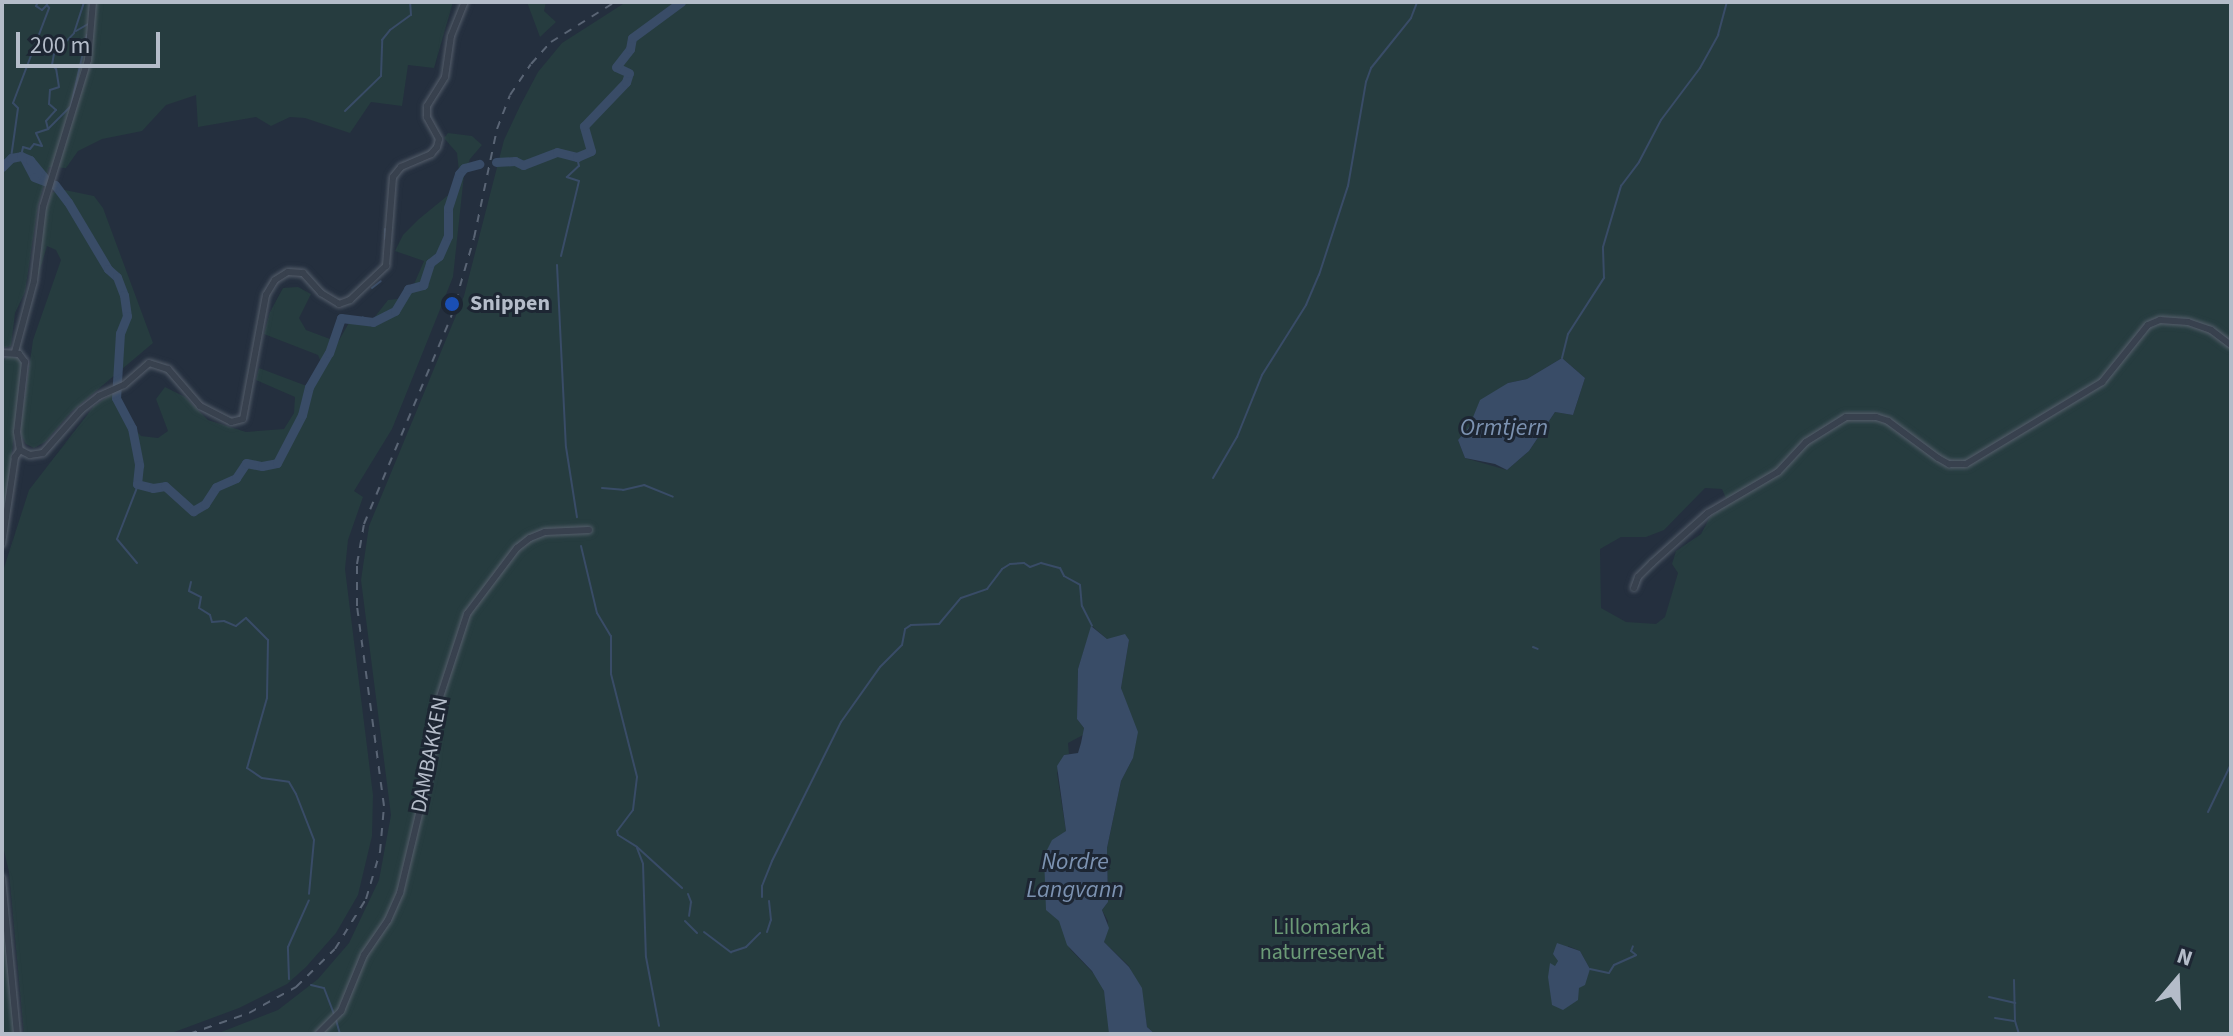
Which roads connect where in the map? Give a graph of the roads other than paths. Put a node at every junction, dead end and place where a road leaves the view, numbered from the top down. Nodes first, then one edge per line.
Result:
1 (93, 2) edge
2 (465, 2) edge
3 (2231, 345) edge
4 (15, 352) junction
5 (2, 353) edge
6 (20, 450) junction
7 (589, 530) dead end
8 (2, 544) edge
9 (1634, 588) dead end
10 (2, 878) edge
11 (17, 1034) edge
12 (318, 1034) edge

1 - 4 street
2 - 6 street
3 - 9 street
4 - 5 street
4 - 6 street
6 - 8 street
7 - 12 street, DAMBAKKEN
10 - 11 street

